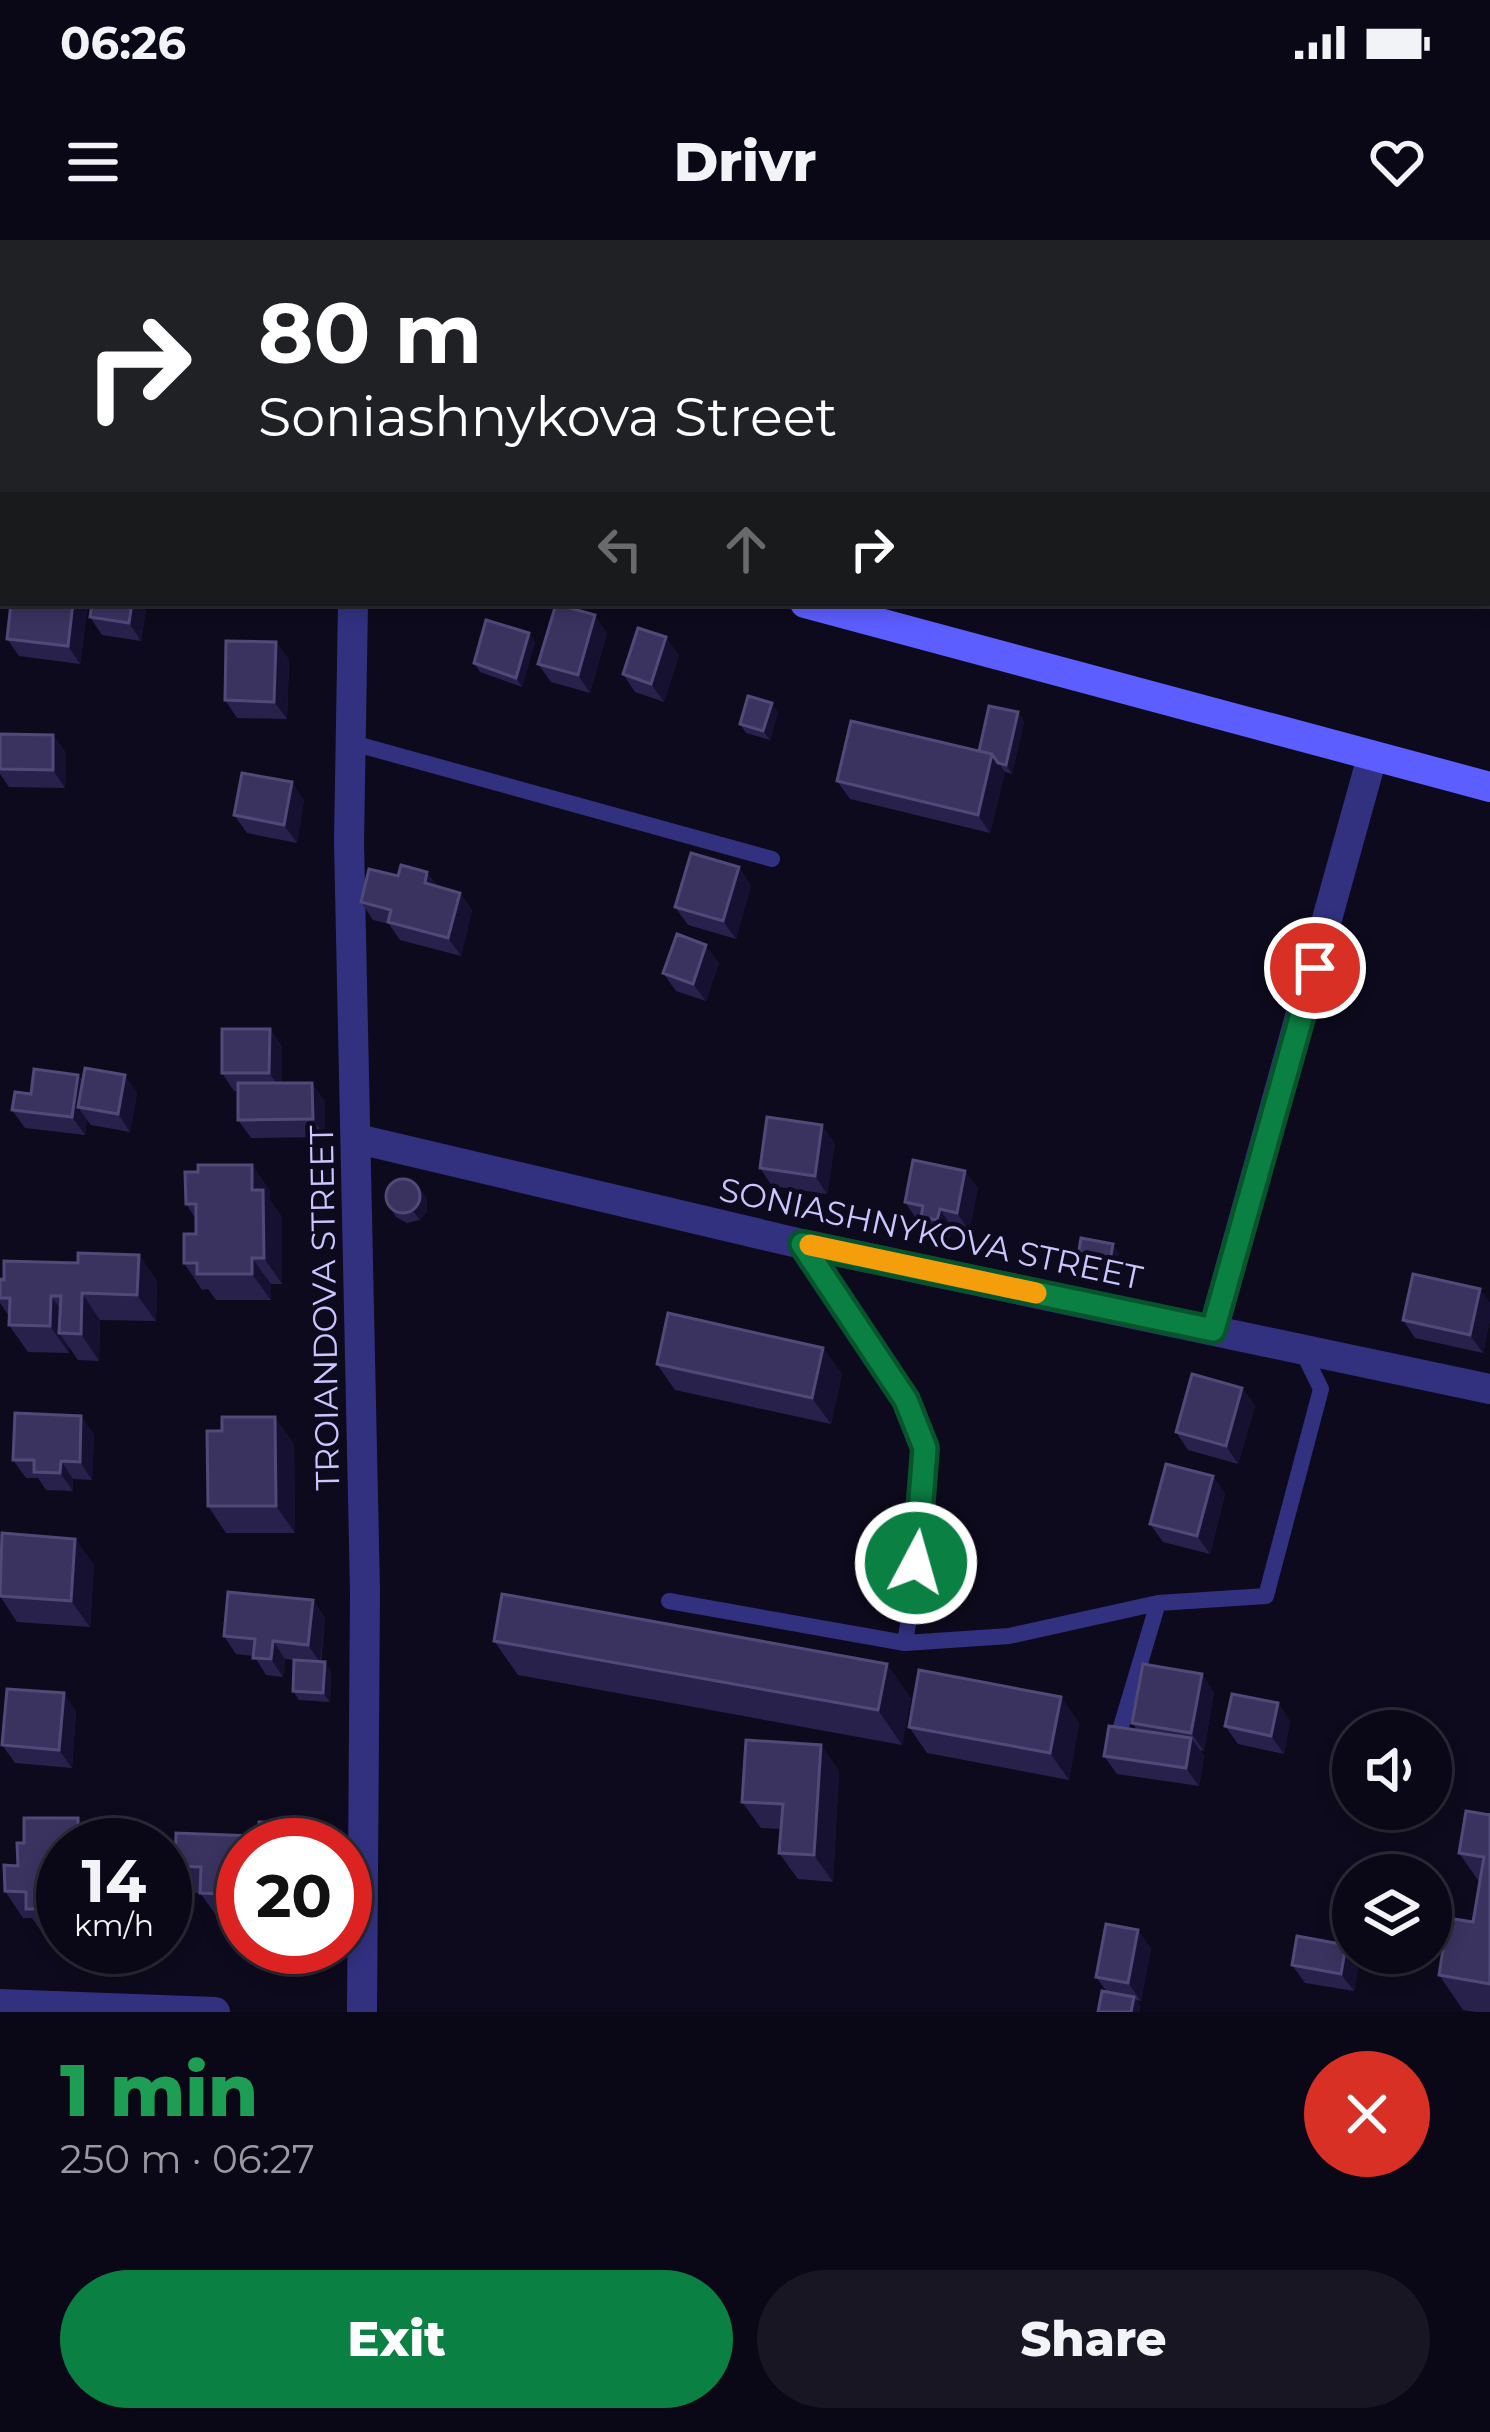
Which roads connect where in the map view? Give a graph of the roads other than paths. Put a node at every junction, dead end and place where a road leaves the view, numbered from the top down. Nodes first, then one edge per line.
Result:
1 (352, 606) edge
2 (816, 606) edge
3 (349, 742) junction
4 (1372, 757) junction
5 (1490, 787) edge
6 (772, 859) dead end
7 (358, 1139) junction
8 (802, 1244) junction
9 (1213, 1330) junction
10 (1301, 1349) junction
11 (1490, 1389) edge
12 (669, 1601) dead end
13 (1158, 1603) junction
14 (904, 1643) junction
15 (1117, 1740) edge
16 (0, 2004) edge
17 (215, 2012) edge
18 (362, 2012) edge

1 - 3 street, TROIANDOVA STREET
2 - 4 main road
3 - 6 lane
3 - 7 street, TROIANDOVA STREET
4 - 5 main road
4 - 9 street
7 - 8 street, SONIASHNYKOVA STREET
7 - 18 street, TROIANDOVA STREET
8 - 9 street, SONIASHNYKOVA STREET
8 - 14 lane
9 - 10 street, SONIASHNYKOVA STREET
10 - 11 street, SONIASHNYKOVA STREET
10 - 13 lane
12 - 14 lane
13 - 14 lane
13 - 15 lane
16 - 17 street

